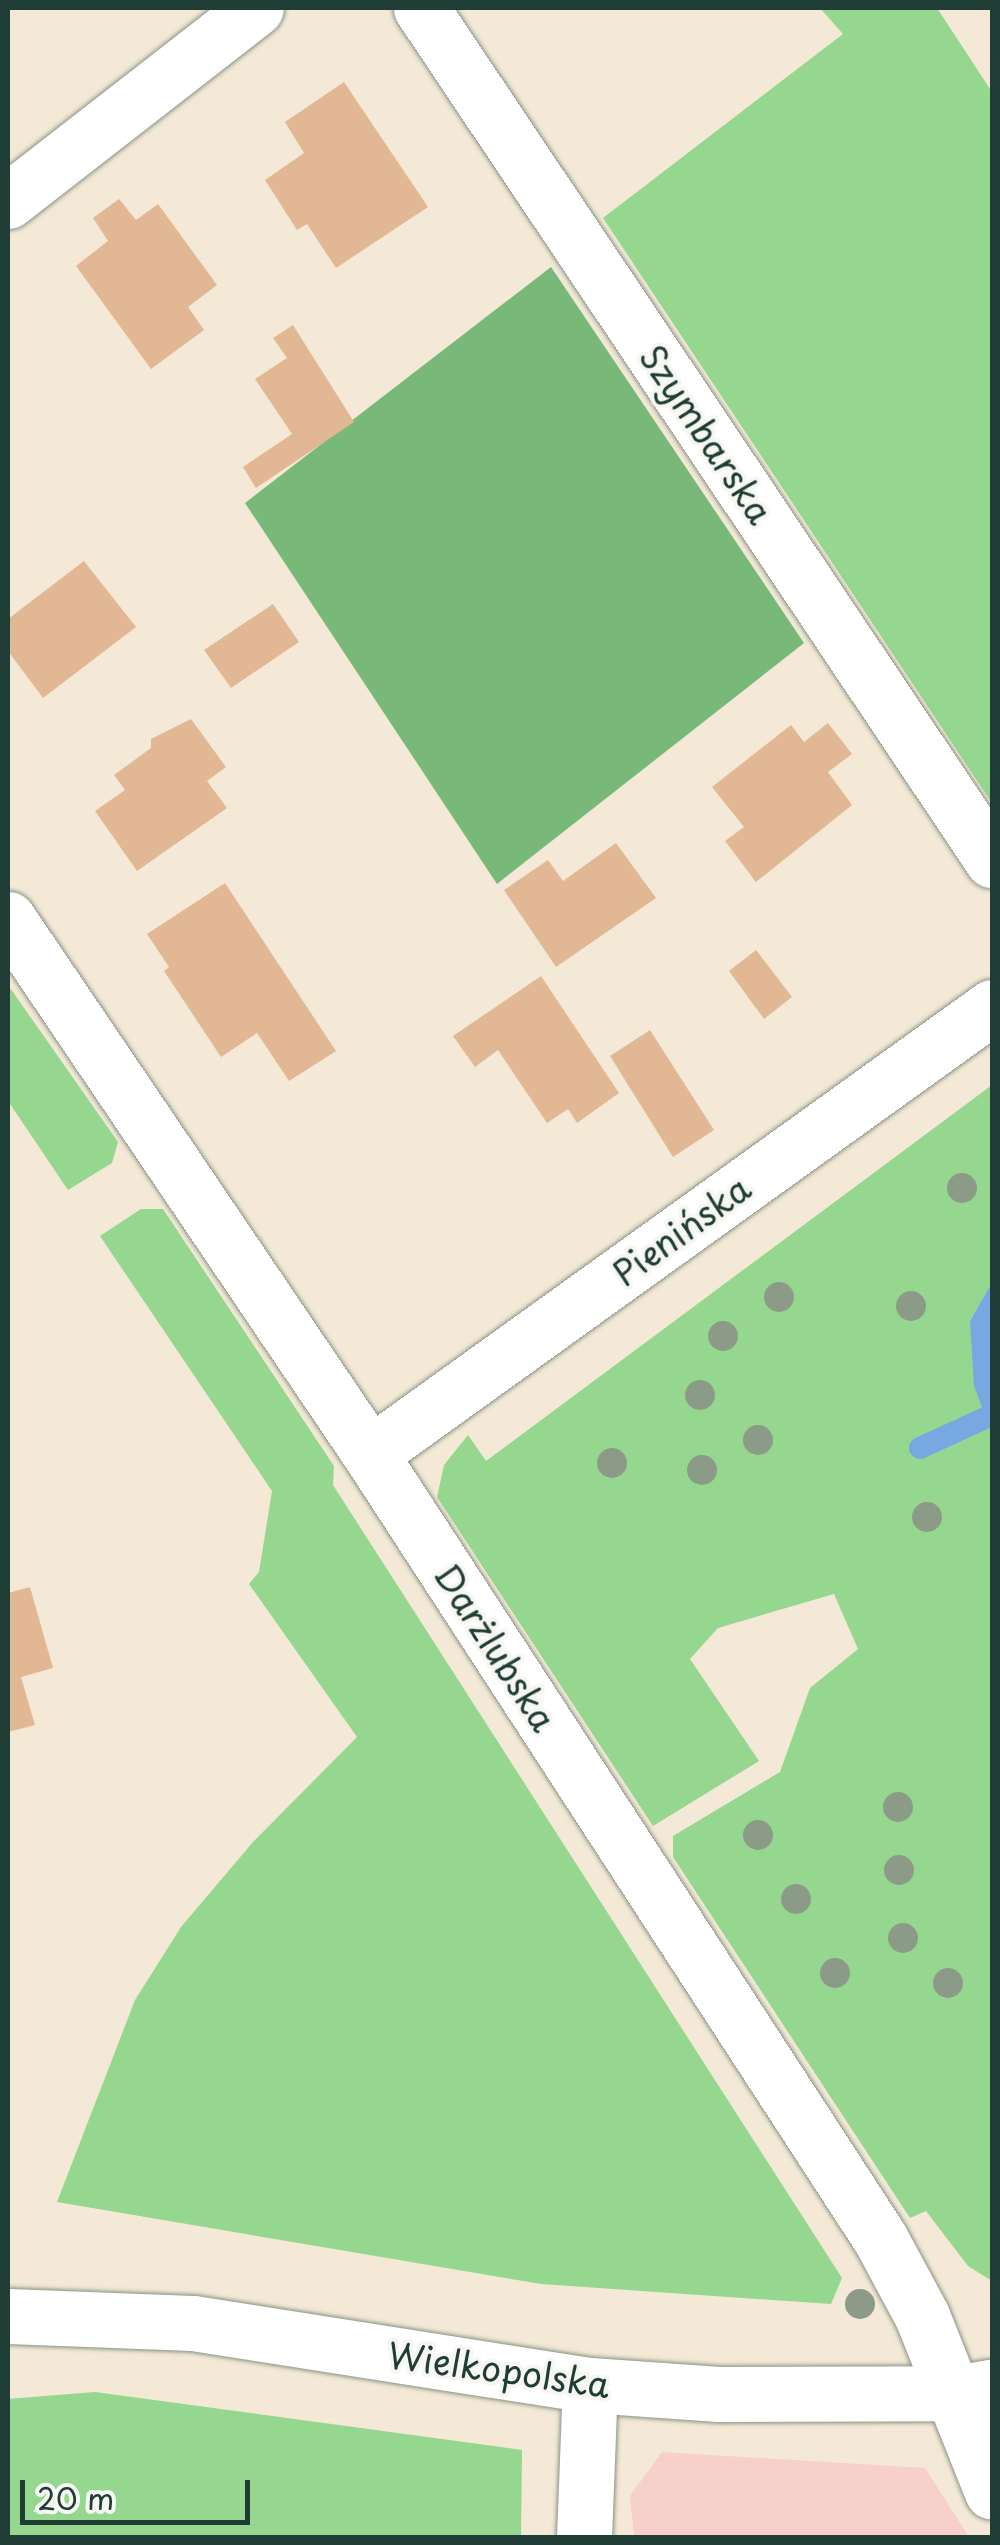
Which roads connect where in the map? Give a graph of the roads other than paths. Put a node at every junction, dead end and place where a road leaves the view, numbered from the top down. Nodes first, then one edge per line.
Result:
1 (256, 8) edge
2 (421, 8) edge
3 (8, 201) edge
4 (992, 860) edge
5 (8, 919) edge
6 (992, 1007) edge
7 (370, 1454) junction
8 (8, 2316) edge
9 (590, 2385) junction
10 (974, 2390) edge
11 (992, 2492) edge
12 (584, 2538) edge

1 - 3 street
2 - 4 street, Szymbarska
5 - 7 street, Darżlubska
6 - 7 street, Pienińska
7 - 10 street, Darżlubska
8 - 9 street, Wielkopolska
9 - 10 street, Wielkopolska
9 - 12 street
10 - 11 street, Darżlubska

